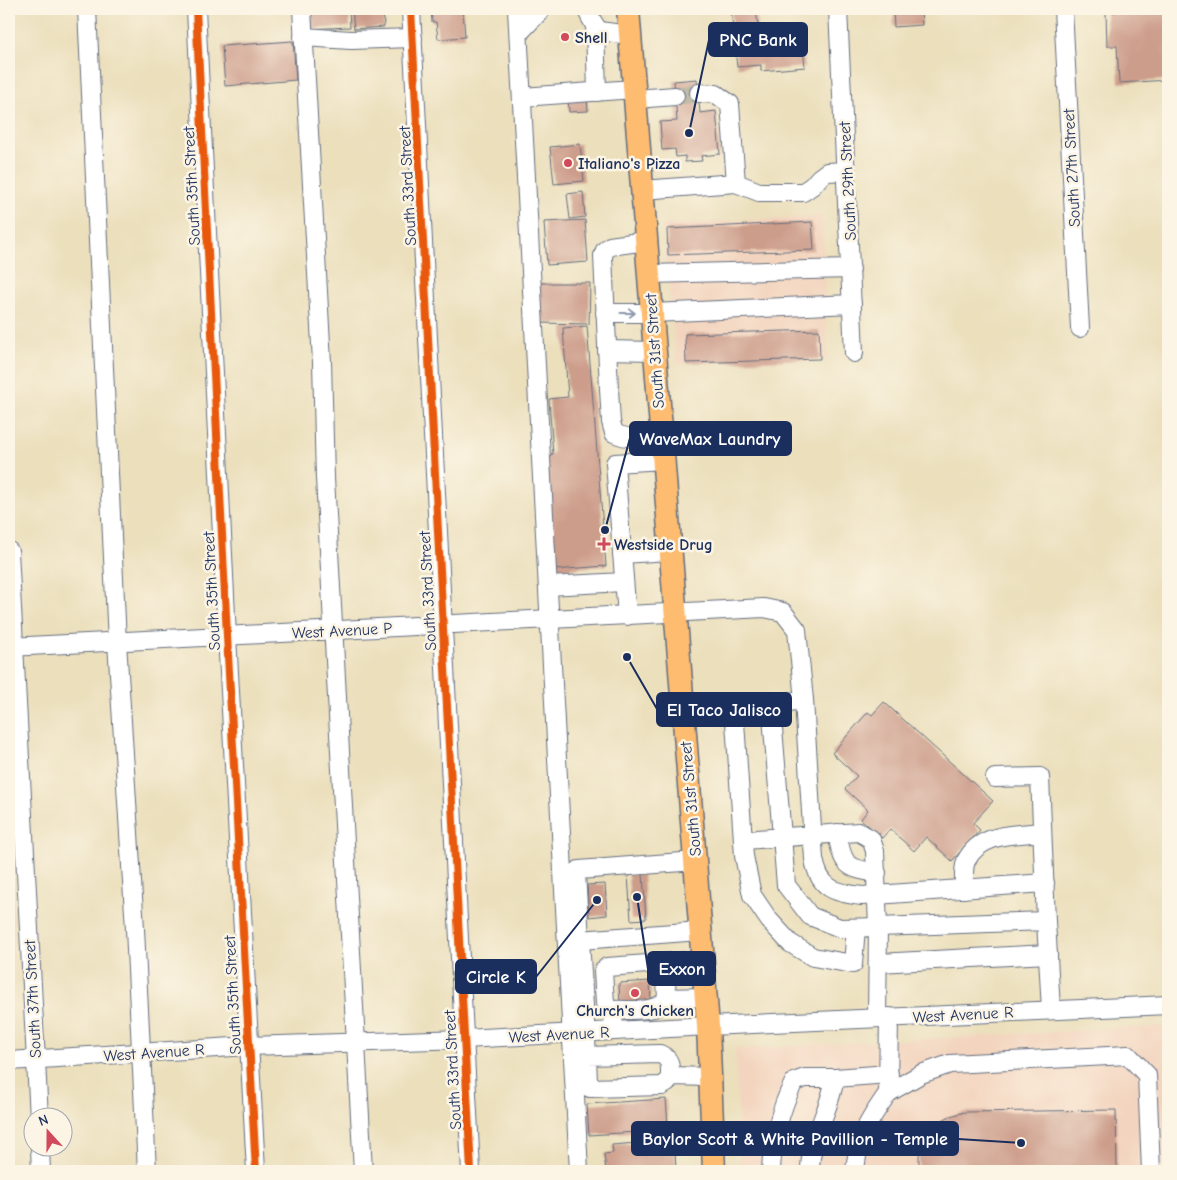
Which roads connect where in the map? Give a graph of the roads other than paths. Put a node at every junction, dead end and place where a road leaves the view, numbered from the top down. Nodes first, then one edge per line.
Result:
1 (87, 9) edge
2 (196, 9) edge
3 (302, 9) edge
4 (411, 9) edge
5 (518, 9) edge
6 (542, 9) edge
7 (586, 9) edge
8 (628, 9) edge
9 (838, 9) edge
10 (1063, 9) edge
11 (595, 25) junction
12 (519, 33) junction
13 (630, 35) junction
14 (303, 37) junction
15 (413, 38) junction
16 (597, 92) junction
17 (698, 93) tunnel mouth
18 (635, 94) junction
19 (675, 96) tunnel mouth
20 (522, 97) junction
21 (846, 171) junction
22 (736, 183) junction
23 (642, 190) junction
24 (646, 241) junction
25 (851, 269) junction
26 (649, 274) junction
27 (852, 304) junction
28 (605, 313) junction
29 (652, 313) junction
30 (1080, 328) dead end
31 (606, 350) junction
32 (654, 351) junction
33 (854, 353) dead end
34 (661, 437) junction
35 (663, 460) junction
36 (670, 550) junction
37 (9, 551) edge
38 (622, 554) junction
39 (624, 582) junction
40 (548, 586) junction
41 (675, 613) junction
42 (627, 616) junction
43 (550, 620) junction
44 (443, 625) junction
45 (334, 631) junction
46 (227, 636) junction
47 (117, 642) junction
48 (11, 647) edge
49 (804, 700) junction
50 (771, 704) junction
51 (995, 778) dead end
52 (1042, 832) junction
53 (837, 834) junction
54 (813, 835) junction
55 (781, 837) junction
56 (743, 840) junction
57 (695, 861) junction
58 (877, 872) junction
59 (1045, 883) junction
60 (964, 888) junction
61 (878, 895) junction
62 (1046, 921) junction
63 (856, 928) junction
64 (878, 928) junction
65 (700, 931) junction
66 (580, 940) junction
67 (1048, 954) junction
68 (702, 960) junction
69 (665, 963) junction
70 (878, 963) junction
71 (706, 997) junction
72 (667, 998) junction
73 (1168, 1005) edge
74 (613, 1010) junction
75 (1051, 1010) junction
76 (883, 1018) junction
77 (708, 1026) junction
78 (614, 1031) junction
79 (578, 1034) junction
80 (464, 1039) junction
81 (356, 1043) junction
82 (249, 1046) junction
83 (140, 1053) junction
84 (587, 1056) junction
85 (36, 1060) junction
86 (9, 1061) edge
87 (889, 1074) junction
88 (670, 1076) junction
89 (710, 1077) junction
90 (834, 1078) junction
91 (888, 1093) junction
92 (38, 1108) edge
93 (40, 1158) edge
94 (41, 1171) edge
95 (147, 1171) edge
96 (256, 1171) edge
97 (363, 1171) edge
98 (471, 1171) edge
99 (579, 1171) edge
100 (714, 1171) edge
101 (771, 1171) edge
102 (810, 1171) edge
103 (855, 1171) edge
104 (1151, 1171) edge

1 - 47 street
2 - 46 street, South 35th Street
3 - 14 street
4 - 15 street, South 33rd Street
5 - 12 street
6 - 12 street
7 - 11 street
8 - 13 main road, South 31st Street
9 - 21 street, South 29th Street
10 - 30 street, South 27th Street
11 - 13 street
11 - 16 street
12 - 20 street
13 - 18 main road, South 31st Street
14 - 15 street
14 - 45 street
15 - 44 street, South 33rd Street
16 - 18 street
16 - 20 street
17 - 22 street
18 - 19 street
18 - 23 main road, South 31st Street
20 - 40 street
21 - 22 street
21 - 25 street, South 29th Street
22 - 23 street
23 - 24 main road, South 31st Street
24 - 26 main road, South 31st Street
24 - 28 street
25 - 26 street
25 - 27 street, South 29th Street
26 - 29 main road, South 31st Street
27 - 29 street
27 - 33 street, South 29th Street
28 -> 29 street
28 - 31 street
29 - 32 main road, South 31st Street
31 - 32 street
31 - 34 street
32 - 34 main road, South 31st Street
34 - 35 main road, South 31st Street
35 - 36 main road, South 31st Street
35 - 38 street
36 - 38 street
36 - 41 main road, South 31st Street
37 - 48 street, South 37th Street
38 - 39 street
39 - 40 street
39 - 42 street
40 - 43 street
41 - 42 street, West Avenue P
41 - 49 street, West Avenue P
41 - 57 main road, South 31st Street
42 - 43 street, West Avenue P
43 - 44 street, West Avenue P
43 - 79 street
44 - 45 street, West Avenue P
44 - 80 street, South 33rd Street
45 - 46 street, West Avenue P
45 - 81 street
46 - 47 street, West Avenue P
46 - 82 street, South 35th Street
47 - 48 street, West Avenue P
47 - 83 street
48 - 85 street, South 37th Street
49 - 50 street
49 - 54 street, West Avenue P
50 - 55 street
50 - 56 street
51 - 52 street
52 - 59 street
52 - 60 street
53 - 54 street
53 - 58 street
53 - 58 street
54 - 55 street
54 - 61 street, West Avenue P
55 - 56 street
55 - 63 street
56 - 63 street
57 - 65 main road, South 31st Street
57 - 66 street
58 - 61 street
59 - 60 street, West Avenue P
59 - 62 street
60 - 61 street, West Avenue P
61 - 64 street
62 - 64 street
62 - 67 street
63 - 64 street
64 - 70 street
65 - 66 street
65 - 68 main road, South 31st Street
66 - 79 street
67 - 70 street
67 - 75 street
68 - 69 street
68 - 71 main road, South 31st Street
69 - 72 street
69 - 74 street
70 - 76 street
71 - 72 street
71 - 77 main road, South 31st Street
72 - 74 street
73 - 75 street, West Avenue R
74 - 78 street
75 - 76 street, West Avenue R
76 - 77 street, West Avenue R
76 - 87 street
77 - 78 street, West Avenue R
77 - 89 main road, South 31st Street
78 - 79 street, West Avenue R
79 - 80 street, West Avenue R
79 - 84 street
79 - 99 street
80 - 81 street, West Avenue R
80 - 98 street, South 33rd Street
81 - 82 street, West Avenue R
81 - 97 street
82 - 83 street, West Avenue R
82 - 96 street, South 35th Street
83 - 85 street, West Avenue R
83 - 95 street
84 - 88 street
84 - 88 street
85 - 86 street, West Avenue R
85 - 92 street, South 37th Street
87 - 90 street
87 - 91 street
88 - 89 street
89 - 100 main road, South 31st Street
90 - 101 street
90 - 102 street
91 - 103 street
91 - 104 street
93 - 94 street

